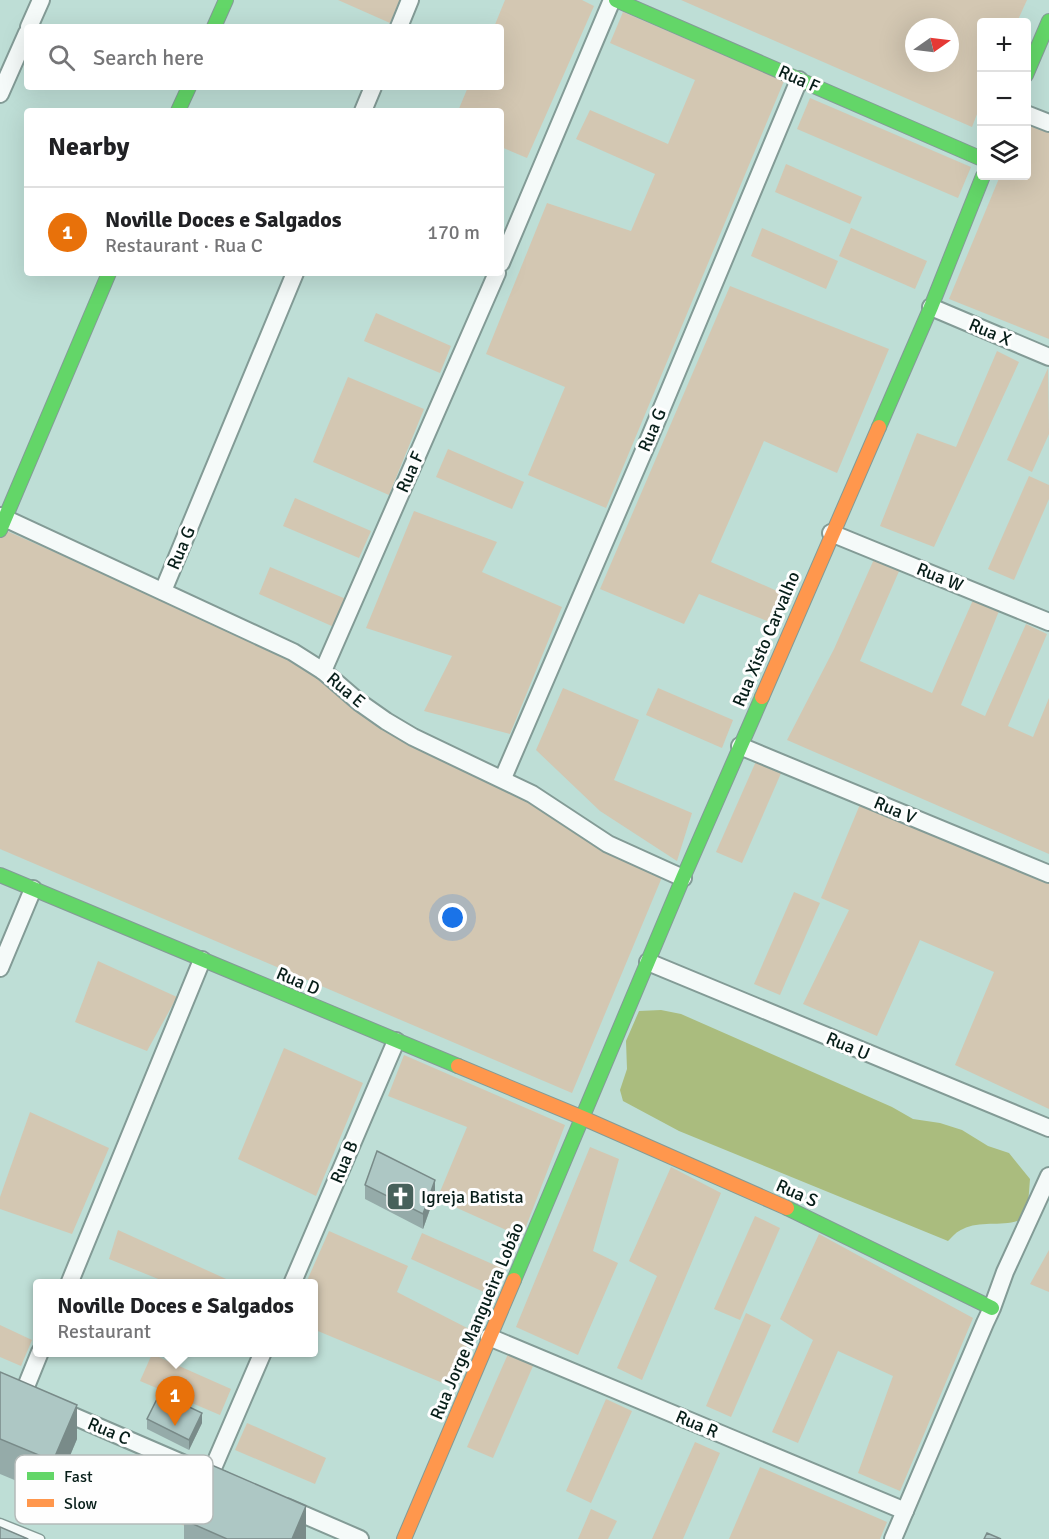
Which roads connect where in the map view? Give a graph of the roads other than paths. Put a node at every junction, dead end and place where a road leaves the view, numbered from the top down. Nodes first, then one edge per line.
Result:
1 (41, 0) edge
2 (226, 0) edge
3 (410, 0) edge
4 (614, 0) edge
5 (31, 24) edge
6 (215, 24) edge
7 (400, 24) edge
8 (1048, 24) edge
9 (24, 40) edge
10 (1027, 72) edge
11 (799, 80) junction
12 (188, 90) edge
13 (372, 90) edge
14 (0, 94) edge
15 (179, 108) edge
16 (364, 108) edge
17 (1031, 116) edge
18 (1049, 123) edge
19 (977, 157) edge
20 (981, 180) edge
21 (504, 256) edge
22 (108, 276) edge
23 (294, 276) edge
24 (496, 276) edge
25 (931, 307) junction
26 (1049, 357) edge
27 (2, 522) edge
28 (831, 533) junction
29 (163, 591) junction
30 (1049, 622) edge
31 (324, 671) junction
32 (740, 746) junction
33 (502, 778) junction
34 (1049, 874) edge
35 (0, 875) edge
36 (683, 878) junction
37 (33, 889) junction
38 (202, 960) junction
39 (648, 962) junction
40 (0, 968) edge
41 (396, 1041) junction
42 (584, 1118) junction
43 (1049, 1128) edge
44 (1049, 1176) edge
45 (71, 1279) edge
46 (294, 1279) edge
47 (992, 1308) junction
48 (489, 1337) junction
49 (39, 1357) edge
50 (261, 1357) edge
51 (164, 1455) edge
52 (213, 1468) edge
53 (213, 1476) edge
54 (242, 1489) edge
55 (274, 1502) edge
56 (905, 1511) junction
57 (0, 1523) edge
58 (40, 1539) edge
59 (360, 1539) edge
60 (404, 1539) edge
61 (893, 1539) edge

1 - 5 street
2 - 6 street
3 - 7 street
4 - 11 street, Rua F
4 - 21 street, Rua F
8 - 10 street
9 - 14 street
11 - 19 street, Rua F
11 - 33 street, Rua G
12 - 15 street
13 - 16 street
17 - 18 street
20 - 25 street, Rua Xisto Carvalho
22 - 27 street
23 - 29 street, Rua G
24 - 31 street, Rua F
25 - 26 street, Rua X
25 - 28 street, Rua Xisto Carvalho
27 - 29 street, Rua E
28 - 30 street, Rua W
28 - 32 street, Rua Xisto Carvalho
29 - 31 street, Rua E
31 - 33 street, Rua E
32 - 34 street, Rua V
32 - 36 street, Rua Xisto Carvalho
33 - 36 street, Rua E
35 - 37 street, Rua D
36 - 39 street, Rua Xisto Carvalho
37 - 38 street, Rua D
37 - 40 street
38 - 41 street, Rua D
38 - 45 street
39 - 42 street, Rua Xisto Carvalho
39 - 43 street, Rua U
41 - 42 street, Rua D
41 - 46 street, Rua B
42 - 47 street, Rua S
42 - 48 street, Rua Jorge Mangueira Lobão
44 - 47 street
47 - 56 street
48 - 56 street, Rua R
48 - 60 street, Rua Jorge Mangueira Lobão
49 - 51 street, Rua C
50 - 52 street
53 - 54 street, Rua C
55 - 59 street
56 - 61 street
57 - 58 lane

